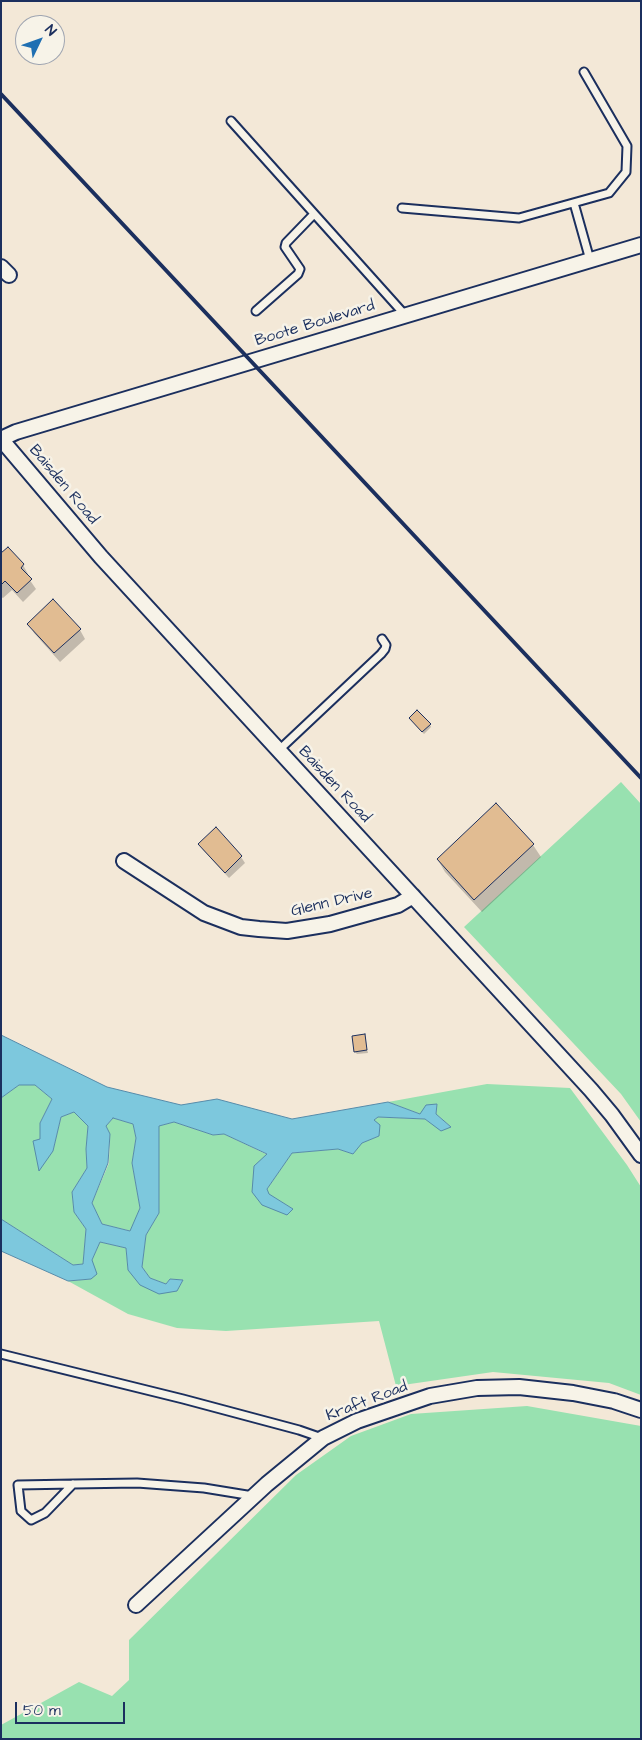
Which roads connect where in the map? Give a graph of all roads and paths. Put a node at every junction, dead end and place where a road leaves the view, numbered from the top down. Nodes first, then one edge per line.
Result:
1 (584, 72) dead end
2 (231, 121) dead end
3 (574, 202) junction
4 (402, 208) dead end
5 (314, 214) junction
6 (641, 245) edge
7 (590, 260) junction
8 (256, 311) dead end
9 (406, 315) junction
10 (1, 439) edge
11 (382, 639) dead end
12 (278, 750) junction
13 (124, 861) dead end
14 (413, 896) junction
15 (641, 1155) edge
16 (1, 1354) edge
17 (641, 1410) edge
18 (323, 1438) junction
19 (73, 1484) junction
20 (254, 1496) junction
21 (136, 1605) dead end

1 - 3 lane
2 - 5 lane
3 - 4 lane
3 - 7 lane
5 - 8 lane
5 - 9 lane
6 - 7 street, Boote Boulevard
7 - 9 street, Boote Boulevard
9 - 10 street, Boote Boulevard
10 - 12 street, Baisden Road
11 - 12 lane
12 - 14 street, Baisden Road
13 - 14 street, Glenn Drive
14 - 15 street, Baisden Road
16 - 18 lane
17 - 18 street, Kraft Road
18 - 20 street, Kraft Road
19 - 19 lane
19 - 20 lane
20 - 21 street, Kraft Road

